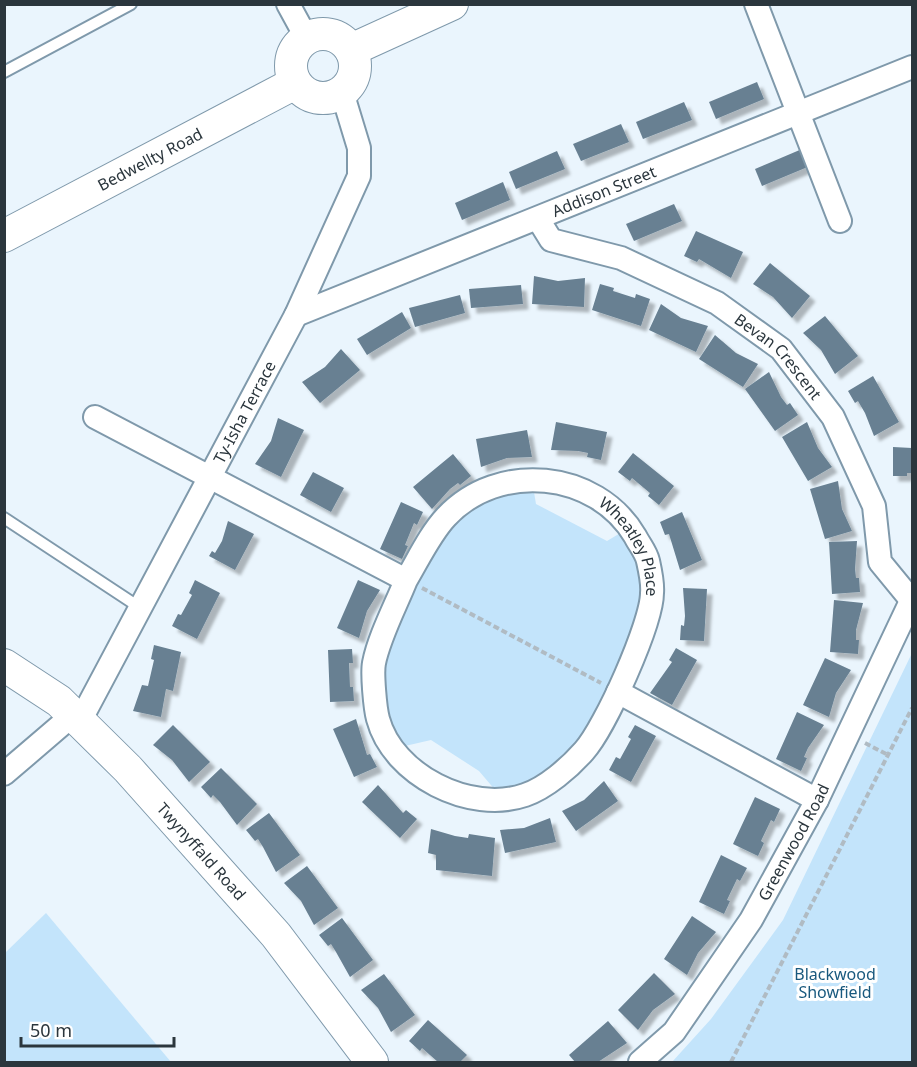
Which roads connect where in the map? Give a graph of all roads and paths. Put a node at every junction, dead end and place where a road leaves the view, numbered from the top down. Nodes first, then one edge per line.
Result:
1 (131, 4) edge
2 (288, 4) edge
3 (452, 4) edge
4 (756, 4) edge
5 (306, 37) junction
6 (351, 50) junction
7 (912, 67) edge
8 (4, 72) edge
9 (295, 83) junction
10 (342, 92) junction
11 (798, 112) junction
12 (538, 219) junction
13 (840, 221) dead end
14 (4, 236) edge
15 (296, 315) junction
16 (95, 417) dead end
17 (208, 477) junction
18 (4, 518) edge
19 (406, 580) junction
20 (912, 600) edge
21 (139, 607) junction
22 (4, 665) edge
23 (618, 692) junction
24 (912, 708) edge
25 (77, 717) junction
26 (863, 742) dead end
27 (888, 755) junction
28 (4, 774) edge
29 (817, 800) junction
30 (372, 1062) edge
31 (640, 1062) edge
32 (731, 1062) edge

1 - 8 lane
2 - 5 street
3 - 6 street
4 - 11 street
5 - 6 street
5 - 9 street
6 - 10 street
7 - 11 street, Addison Street
9 - 10 street
9 - 14 street, Bedwellty Road
10 - 15 street, Ty-Isha Terrace
11 - 12 street, Addison Street
11 - 13 street
12 - 15 street, Addison Street
12 - 20 street, Bevan Crescent
15 - 17 street, Ty-Isha Terrace
16 - 17 street
17 - 19 street
17 - 21 street, Ty-Isha Terrace
18 - 21 lane
19 - 23 path
19 - 23 street, Wheatley Place
19 - 23 street, Wheatley Place
20 - 29 street, Greenwood Road
21 - 25 street, Ty-Isha Terrace
22 - 25 street, Twynyffald Road
23 - 29 street
24 - 27 path
25 - 28 street, Ty-Isha Terrace
25 - 30 street, Twynyffald Road
26 - 27 path
27 - 32 path
29 - 31 street, Greenwood Road

